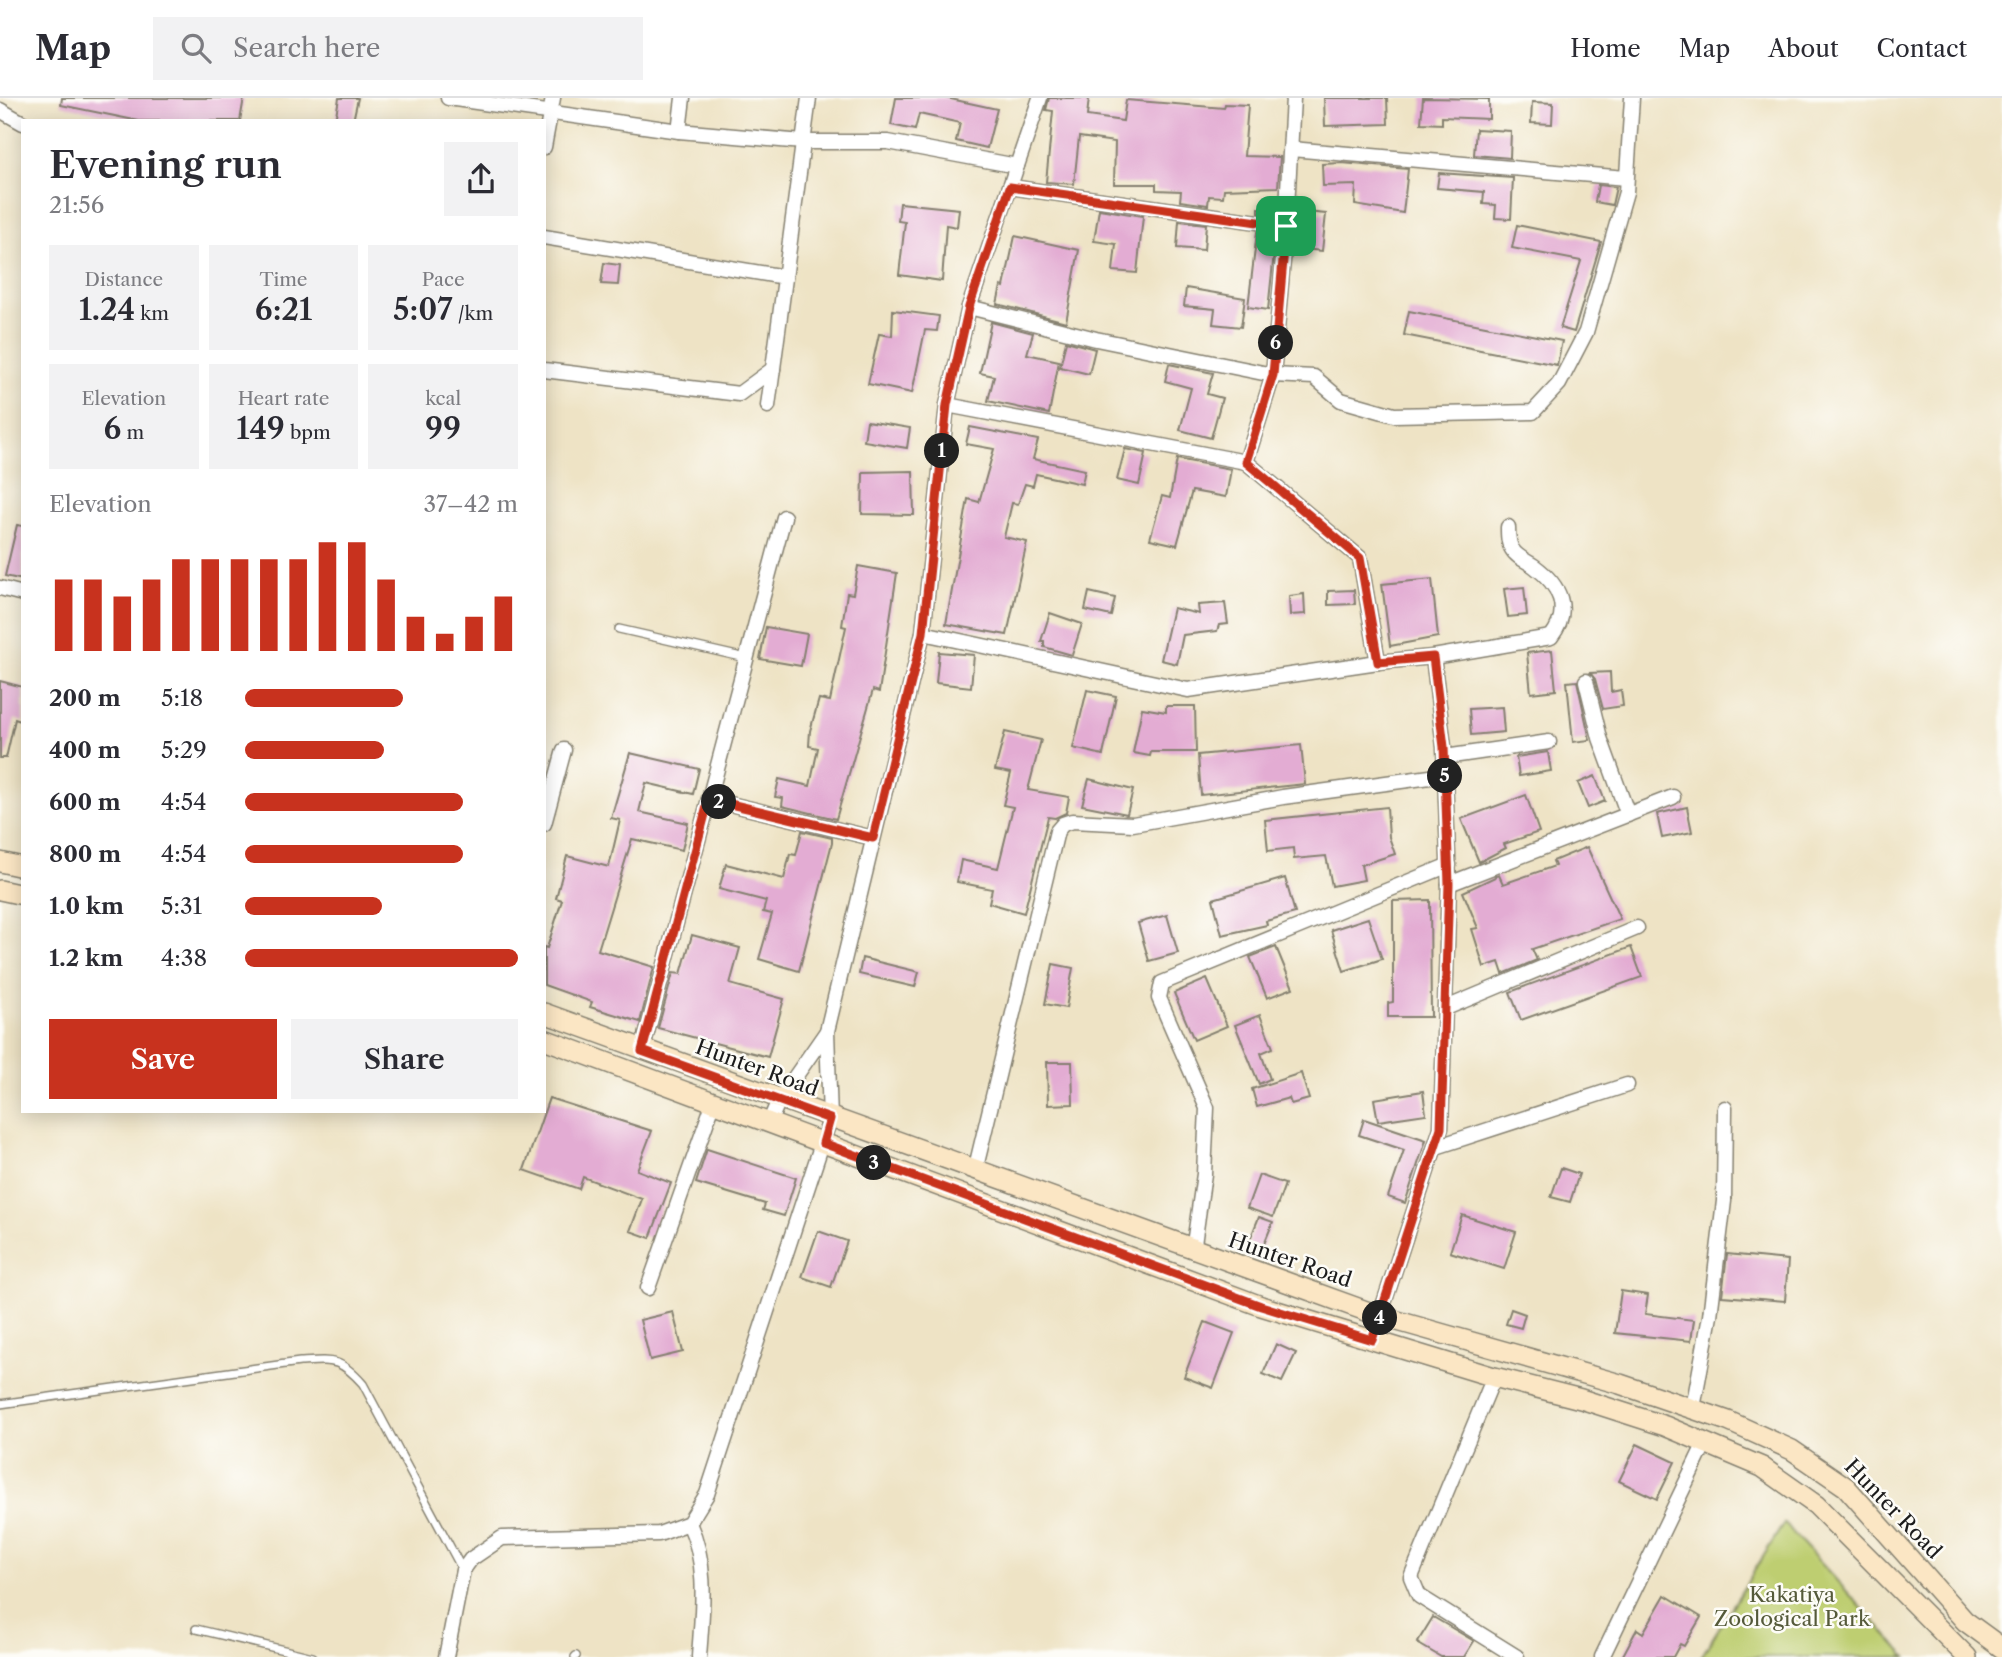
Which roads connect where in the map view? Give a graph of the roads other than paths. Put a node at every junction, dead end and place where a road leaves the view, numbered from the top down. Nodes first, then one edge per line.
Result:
1 (448, 98) edge
2 (553, 98) edge
3 (683, 98) edge
4 (809, 98) edge
5 (1040, 98) edge
6 (1293, 98) edge
7 (1632, 98) edge
8 (0, 110) edge
9 (551, 114) junction
10 (21, 122) edge
11 (679, 131) junction
12 (546, 138) edge
13 (803, 142) junction
14 (1291, 149) junction
15 (1017, 166) junction
16 (1626, 178) junction
17 (1010, 187) junction
18 (1286, 226) junction
19 (546, 237) edge
20 (785, 276) junction
21 (969, 307) junction
22 (773, 369) junction
23 (546, 370) edge
24 (1273, 375) junction
25 (947, 405) junction
26 (768, 406) dead end
27 (1246, 462) junction
28 (784, 517) dead end
29 (1508, 527) dead end
30 (0, 588) edge
31 (21, 593) edge
32 (619, 628) dead end
33 (923, 633) junction
34 (1433, 657) junction
35 (747, 658) junction
36 (1378, 662) junction
37 (1586, 681) dead end
38 (1549, 742) dead end
39 (564, 750) dead end
40 (1445, 757) junction
41 (1445, 775) junction
42 (1673, 797) dead end
43 (709, 799) junction
44 (1628, 814) junction
45 (546, 817) edge
46 (873, 838) junction
47 (0, 862) edge
48 (1449, 865) junction
49 (21, 867) edge
50 (1449, 884) junction
51 (0, 890) edge
52 (21, 895) edge
53 (1637, 928) dead end
54 (1446, 1008) junction
55 (546, 1014) edge
56 (827, 1031) junction
57 (546, 1040) edge
58 (642, 1051) junction
59 (1627, 1085) dead end
60 (779, 1100) junction
61 (714, 1101) junction
62 (1725, 1108) dead end
63 (830, 1119) junction
64 (769, 1123) junction
65 (823, 1143) junction
66 (1436, 1147) junction
67 (975, 1171) junction
68 (1193, 1251) junction
69 (648, 1288) dead end
70 (1380, 1316) junction
71 (1372, 1340) junction
72 (1494, 1377) junction
73 (0, 1404) edge
74 (1693, 1408) junction
75 (1705, 1443) junction
76 (689, 1523) junction
77 (463, 1570) junction
78 (196, 1629) dead end
79 (2002, 1648) edge
80 (313, 1657) edge
81 (446, 1657) edge
82 (699, 1657) edge
83 (1517, 1657) edge
84 (1602, 1657) edge
85 (1967, 1657) edge

1 - 9 street
2 - 9 street
3 - 11 street
4 - 13 street
5 - 15 street
6 - 14 street
7 - 16 street
8 - 10 street
9 - 11 street
9 - 12 street
11 - 13 street
13 - 15 street
13 - 20 street
14 - 16 street
14 - 18 street
15 - 17 street
16 - 24 street
17 - 18 street
17 - 21 street
18 - 24 street
19 - 20 street
20 - 22 street
21 - 24 street
21 - 25 street
22 - 23 street
22 - 26 street
24 - 27 street
25 - 27 street
25 - 33 street
27 - 36 street
28 - 35 street
29 - 34 street
30 - 31 street
32 - 35 lane
33 - 36 street
33 - 46 street
34 - 36 street
34 - 40 street
35 - 43 street
37 - 44 street
38 - 40 street
39 - 45 street
40 - 41 street
41 - 48 street
41 - 67 street
42 - 44 street
43 - 46 street
43 - 58 street
44 - 50 street
46 - 56 street
47 - 49 main road
48 - 50 street
48 - 68 street
50 - 54 street
51 - 52 main road
53 - 54 street
54 - 66 street
55 - 58 main road, Hunter Road
56 - 60 street
56 - 63 street
57 - 61 main road
58 - 60 main road, Hunter Road
59 - 66 street
60 - 63 main road, Hunter Road
60 - 64 street
61 - 64 main road
61 - 69 street
62 - 74 street
63 - 65 street
63 - 67 main road, Hunter Road
64 - 65 main road
65 - 71 main road
65 - 76 street
66 - 70 street
67 - 68 main road, Hunter Road
68 - 70 main road, Hunter Road
70 - 71 street
70 - 74 main road, Hunter Road
71 - 72 main road
72 - 75 main road
72 - 83 street
73 - 77 lane
74 - 79 main road, Hunter Road
75 - 84 street
75 - 85 main road
76 - 77 street
76 - 82 street
77 - 81 street
78 - 80 lane

